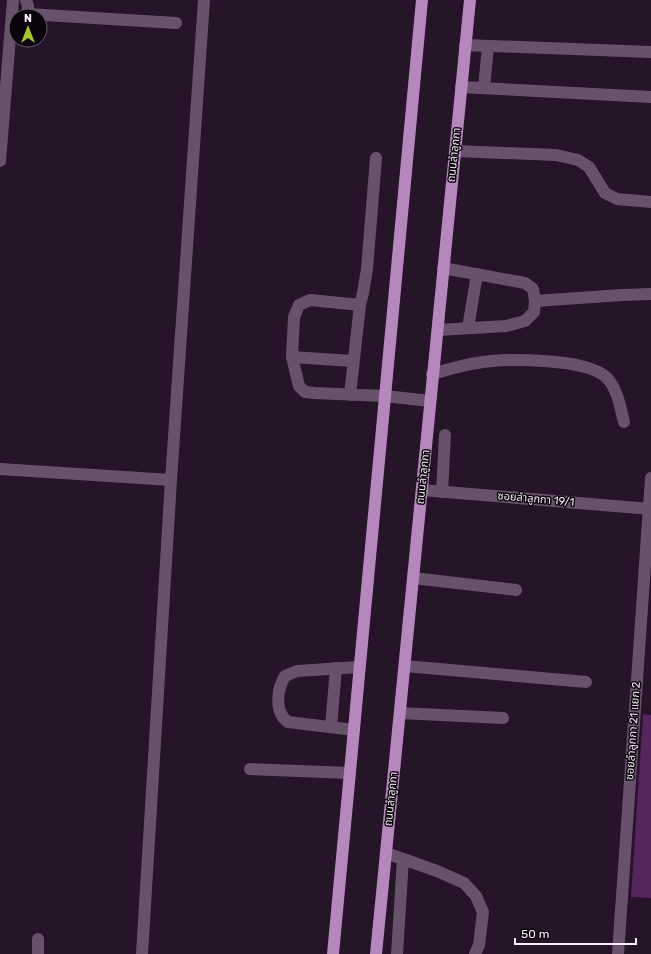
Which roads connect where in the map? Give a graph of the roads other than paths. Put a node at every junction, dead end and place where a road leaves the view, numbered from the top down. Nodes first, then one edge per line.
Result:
1 (204, 0) edge
2 (422, 0) edge
3 (470, 0) edge
4 (48, 16) edge
5 (176, 23) dead end
6 (465, 45) junction
7 (488, 46) junction
8 (8, 48) edge
9 (651, 52) edge
10 (461, 87) junction
11 (484, 88) junction
12 (651, 97) edge
13 (455, 151) junction
14 (376, 158) dead end
15 (0, 161) edge
16 (651, 202) edge
17 (443, 268) junction
18 (477, 274) junction
19 (651, 294) edge
20 (535, 301) junction
21 (360, 305) junction
22 (468, 328) junction
23 (438, 330) junction
24 (292, 357) junction
25 (353, 361) junction
26 (432, 374) junction
27 (350, 395) junction
28 (385, 396) junction
29 (430, 401) junction
30 (624, 422) dead end
31 (446, 435) dead end
32 (0, 469) edge
33 (651, 478) edge
34 (171, 480) junction
35 (422, 490) junction
36 (442, 492) junction
37 (650, 509) edge
38 (413, 578) junction
39 (516, 590) dead end
40 (405, 666) junction
41 (360, 667) junction
42 (336, 668) junction
43 (586, 682) dead end
44 (400, 713) junction
45 (503, 718) dead end
46 (331, 727) junction
47 (354, 730) junction
48 (250, 769) dead end
49 (350, 773) junction
50 (386, 853) junction
51 (403, 858) junction
52 (38, 939) dead end
53 (38, 954) edge
54 (142, 954) edge
55 (333, 954) edge
56 (376, 954) edge
57 (397, 954) edge
58 (475, 954) edge
59 (618, 954) edge

1 - 34 street
2 - 28 main road
3 - 6 main road, ถนนลำลูกกา
4 - 5 street
6 - 7 street
6 - 10 main road, ถนนลำลูกกา
7 - 9 street
7 - 11 street
8 - 15 street
10 - 11 street
10 - 13 main road, ถนนลำลูกกา
11 - 12 street
13 - 16 street
13 - 17 main road, ถนนลำลูกกา
14 - 21 street
17 - 18 street
17 - 23 main road, ถนนลำลูกกา
18 - 20 street
18 - 22 street
19 - 20 street
20 - 22 street
21 - 24 street
21 - 25 street
22 - 23 street
23 - 26 main road, ถนนลำลูกกา
24 - 25 street
24 - 27 street
25 - 27 street
26 - 29 main road, ถนนลำลูกกา
26 - 30 street
27 - 28 street
28 - 29 street
28 - 41 main road
29 - 35 main road, ถนนลำลูกกา
31 - 36 street
32 - 34 street
33 - 37 street, ซอยลำลูกกา 21 แยก 2
34 - 54 street
35 - 36 street, ซอยลำลูกกา 19/1
35 - 38 main road, ถนนลำลูกกา
36 - 37 street, ซอยลำลูกกา 19/1
37 - 59 street, ซอยลำลูกกา 21 แยก 2
38 - 39 street
38 - 40 main road, ถนนลำลูกกา
40 - 43 street
40 - 44 main road, ถนนลำลูกกา
41 - 42 street
41 - 47 main road
42 - 46 street
42 - 46 street
44 - 45 street
44 - 50 main road, ถนนลำลูกกา
46 - 47 street
47 - 49 main road
48 - 49 street
49 - 55 main road
50 - 51 street
50 - 56 main road, ถนนลำลูกกา
51 - 57 street
51 - 58 street
52 - 53 street

